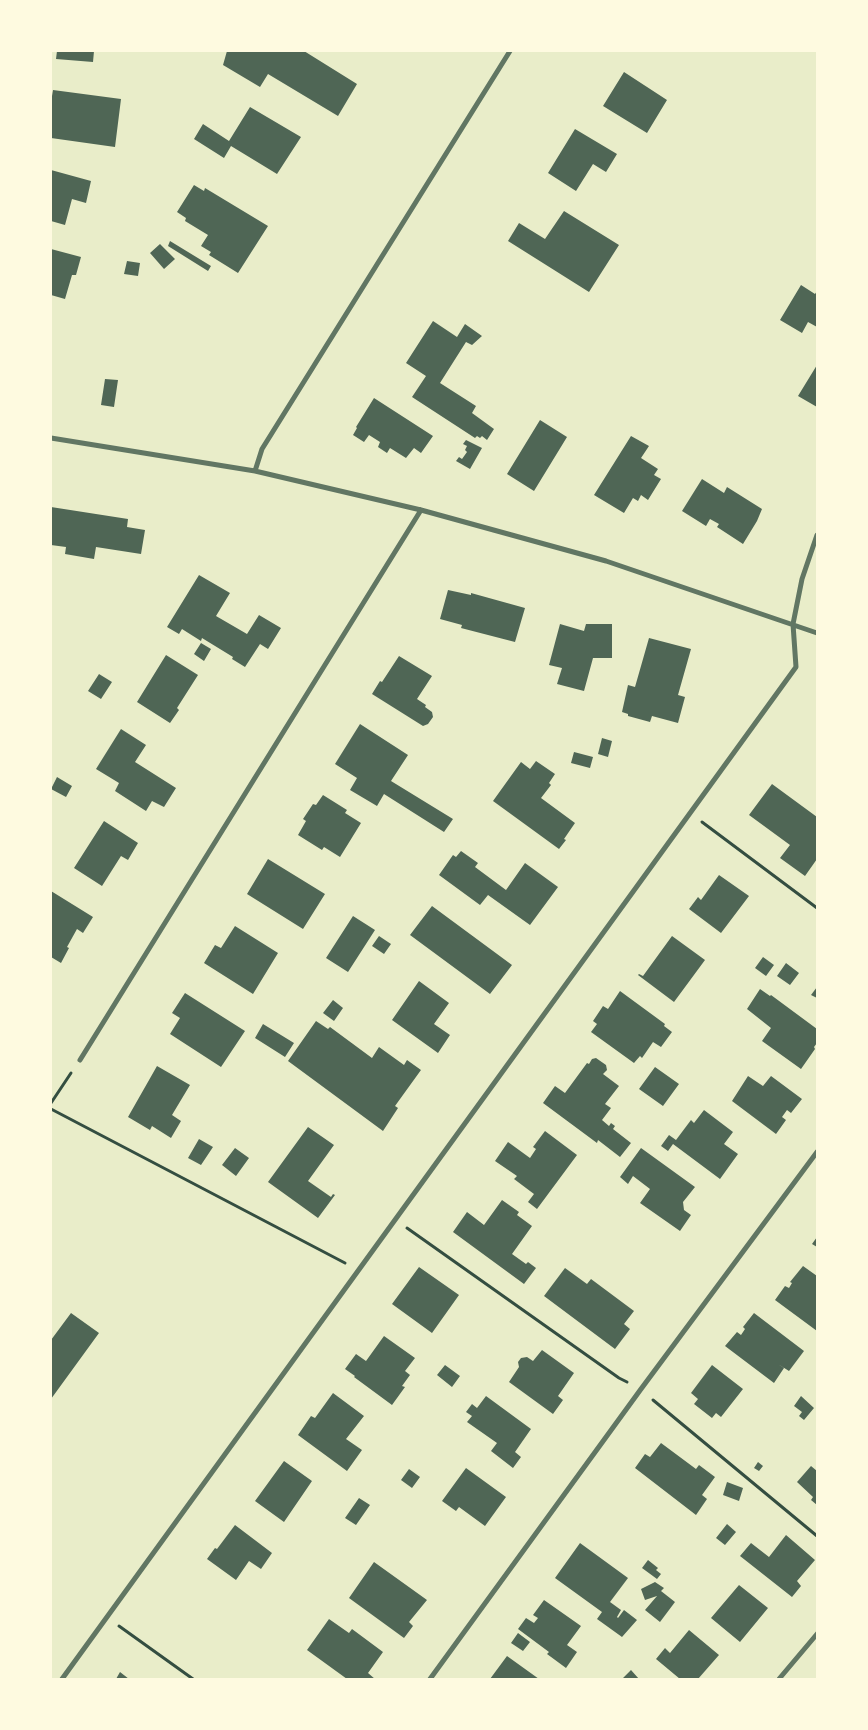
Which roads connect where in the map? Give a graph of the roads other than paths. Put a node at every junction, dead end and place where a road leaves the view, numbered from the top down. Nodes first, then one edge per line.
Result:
1 (510, 51) edge
2 (51, 438) edge
3 (256, 471) junction
4 (421, 510) junction
5 (817, 535) edge
6 (793, 624) junction
7 (817, 633) edge
8 (80, 1060) road end
9 (817, 1152) edge
10 (817, 1634) edge
11 (62, 1679) edge
12 (430, 1679) edge
13 (779, 1679) edge

1 - 3 street
2 - 3 street
3 - 4 street
4 - 6 street
4 - 8 street
5 - 6 street
6 - 7 street
6 - 11 street
9 - 12 street
10 - 13 street

